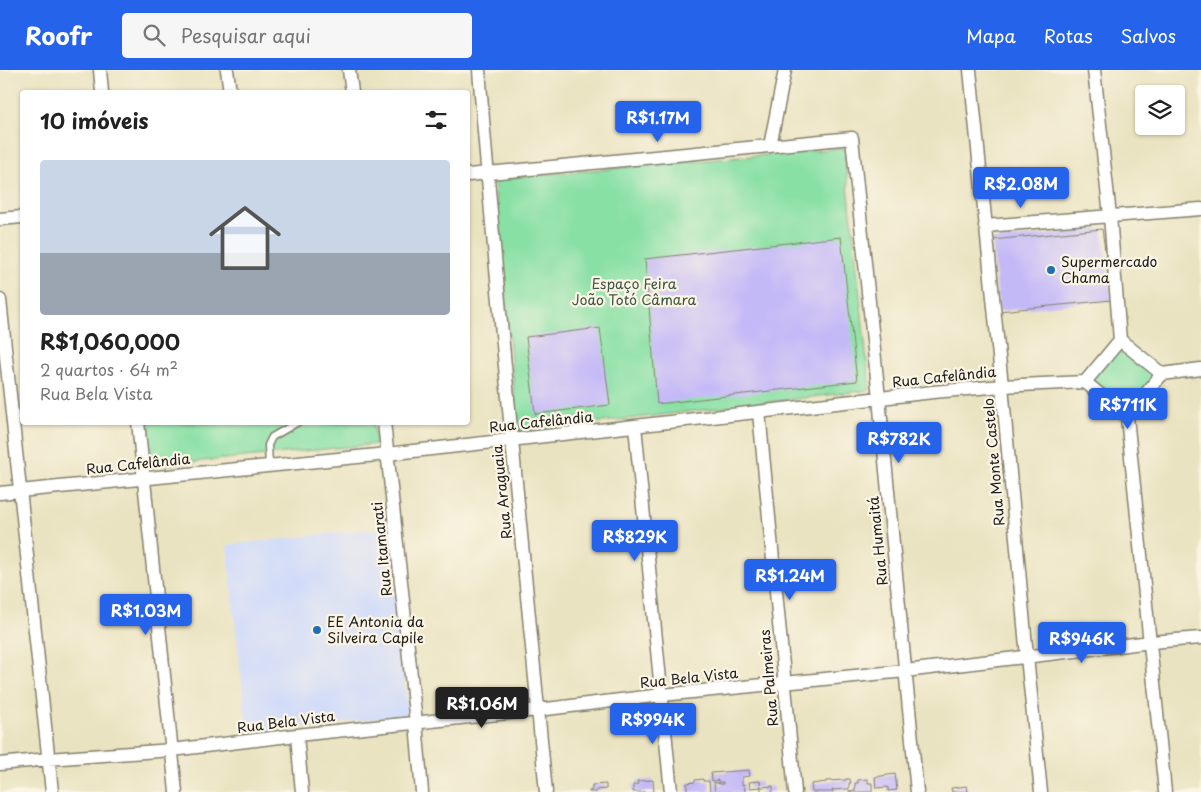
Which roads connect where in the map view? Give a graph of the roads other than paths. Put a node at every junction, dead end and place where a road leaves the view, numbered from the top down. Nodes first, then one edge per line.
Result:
1 (100, 70) edge
2 (227, 70) edge
3 (350, 70) edge
4 (479, 70) edge
5 (784, 70) edge
6 (970, 70) edge
7 (1094, 70) edge
8 (102, 90) edge
9 (230, 90) edge
10 (352, 90) edge
11 (770, 146) junction
12 (487, 174) junction
13 (470, 175) edge
14 (1201, 209) edge
15 (1110, 216) junction
16 (20, 217) edge
17 (0, 219) edge
18 (985, 226) junction
19 (0, 300) edge
20 (1120, 340) junction
21 (1201, 369) edge
22 (1162, 374) junction
23 (1085, 382) junction
24 (1002, 386) junction
25 (879, 398) junction
26 (758, 412) junction
27 (1127, 417) junction
28 (138, 425) edge
29 (293, 425) edge
30 (384, 425) edge
31 (635, 426) junction
32 (512, 440) junction
33 (387, 454) junction
34 (269, 466) junction
35 (144, 478) junction
36 (20, 491) junction
37 (0, 493) edge
38 (1201, 638) edge
39 (1151, 642) junction
40 (1027, 657) junction
41 (905, 671) junction
42 (784, 684) junction
43 (662, 695) junction
44 (538, 710) junction
45 (416, 722) junction
46 (297, 735) junction
47 (172, 750) junction
48 (48, 759) junction
49 (0, 764) edge
50 (52, 792) edge
51 (176, 792) edge
52 (302, 792) edge
53 (422, 792) edge
54 (546, 792) edge
55 (671, 792) edge
56 (795, 792) edge
57 (917, 792) edge
58 (1041, 792) edge
59 (1165, 792) edge

1 - 8 street
2 - 9 street
3 - 10 street
4 - 12 street, Rua Araguaia
5 - 11 street
6 - 18 street, Rua Monte Castelo
7 - 15 street
11 - 12 street
11 - 25 street, Rua Humaitá
12 - 13 street
12 - 32 street, Rua Araguaia
14 - 15 street
15 - 18 street
15 - 20 street
16 - 17 street
18 - 24 street, Rua Monte Castelo
19 - 36 street
20 - 22 street
20 - 23 street
21 - 22 street
22 - 27 street
23 - 24 street, Rua Cafelândia
23 - 27 street
24 - 25 street, Rua Cafelândia
24 - 40 street, Rua Monte Castelo
25 - 26 street, Rua Cafelândia
25 - 41 street, Rua Humaitá
26 - 31 street, Rua Cafelândia
26 - 42 street, Rua Palmeiras
27 - 39 street
28 - 35 street
29 - 34 lane
30 - 33 street, Rua Itamarati
31 - 32 street, Rua Cafelândia
31 - 43 street
32 - 33 street, Rua Cafelândia
32 - 44 street, Rua Araguaia
33 - 34 street, Rua Cafelândia
33 - 45 street, Rua Itamarati
34 - 35 street, Rua Cafelândia
35 - 36 street, Rua Cafelândia
35 - 47 street
36 - 37 street, Rua Cafelândia
36 - 48 street
38 - 39 street, Rua Bela Vista
39 - 40 street, Rua Bela Vista
39 - 59 street
40 - 41 street, Rua Bela Vista
40 - 58 street, Rua Monte Castelo
41 - 42 street, Rua Bela Vista
41 - 57 street, Rua Humaitá
42 - 43 street, Rua Bela Vista
42 - 56 street, Rua Palmeiras
43 - 44 street, Rua Bela Vista
43 - 55 street
44 - 45 street, Rua Bela Vista
44 - 54 street, Rua Araguaia
45 - 46 street, Rua Bela Vista
45 - 53 street, Rua Itamarati
46 - 47 street, Rua Bela Vista
46 - 52 street
47 - 48 street, Rua Bela Vista
47 - 51 street
48 - 49 street, Rua Bela Vista
48 - 50 street

